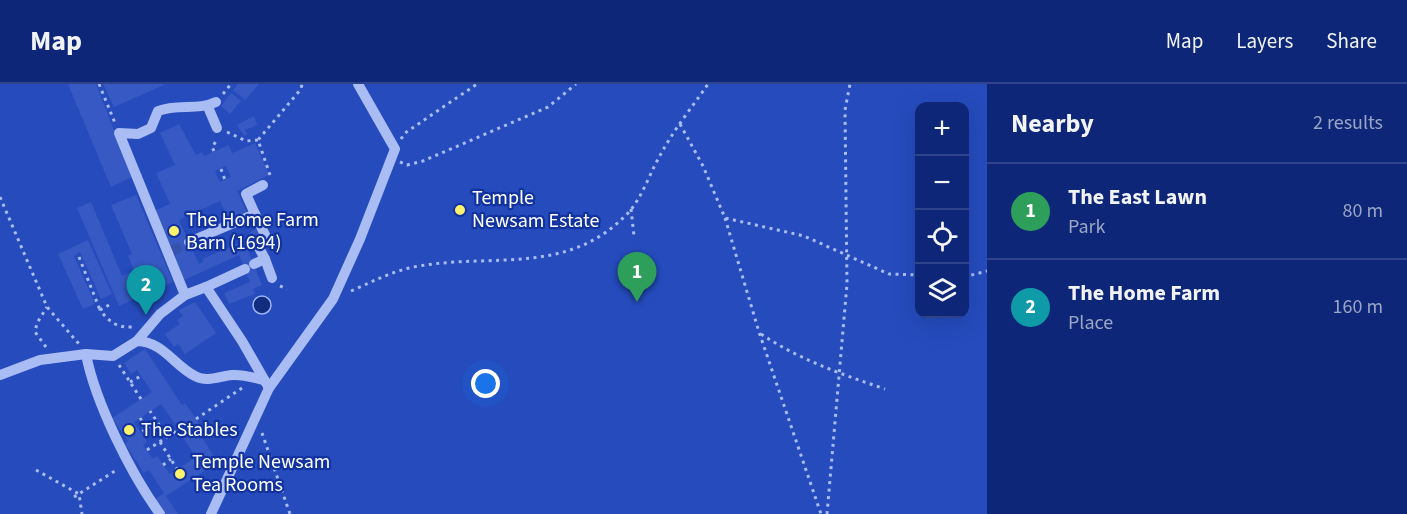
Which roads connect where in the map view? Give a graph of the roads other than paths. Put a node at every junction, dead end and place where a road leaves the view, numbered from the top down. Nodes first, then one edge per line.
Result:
1 (358, 84) edge
2 (217, 128) road end
3 (263, 185) road end
4 (255, 214) junction
5 (189, 242) tunnel mouth
6 (265, 260) junction
7 (272, 279) dead end
8 (206, 287) junction
9 (185, 296) junction
10 (137, 341) junction
11 (86, 354) junction
12 (0, 375) edge
13 (267, 384) junction
14 (160, 514) edge
15 (211, 514) edge

1 - 13 street
2 - 9 street
3 - 4 street
4 - 5 street
4 - 6 street
6 - 7 street
6 - 8 street
8 - 9 street
8 - 13 street
9 - 10 street
10 - 11 street
10 - 13 street
11 - 12 street
11 - 14 street
13 - 15 street

